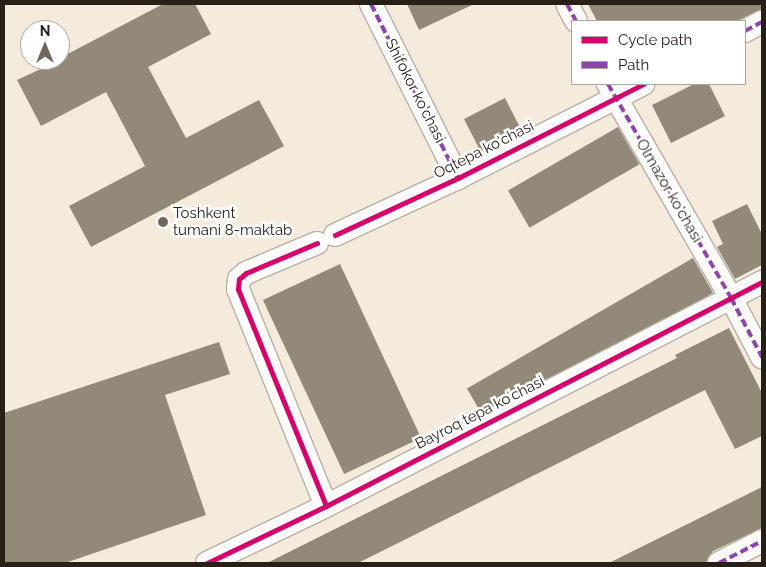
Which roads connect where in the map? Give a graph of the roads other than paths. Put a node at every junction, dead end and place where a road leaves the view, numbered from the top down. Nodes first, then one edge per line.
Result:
1 (371, 4) edge
2 (567, 4) edge
3 (575, 20) edge
4 (762, 22) edge
5 (746, 30) edge
6 (639, 85) edge
7 (612, 91) edge
8 (458, 178) junction
9 (762, 282) edge
10 (731, 298) junction
11 (762, 357) edge
12 (326, 506) junction
13 (762, 541) edge
14 (207, 563) edge
15 (719, 563) edge

1 - 8 street, Shifokor ko'chasi
2 - 3 street
4 - 5 street
6 - 7 street, Oqtepa ko'chasi
7 - 8 street, Oqtepa ko'chasi
7 - 10 street, Olmazor ko'chasi
8 - 12 street, Oqtepa ko'chasi
9 - 10 street, Bayroq tepa koʻchasi
10 - 11 street, Olmazor ko'chasi
10 - 12 street, Bayroq tepa koʻchasi
12 - 14 street, Bayroq tepa koʻchasi
13 - 15 street

